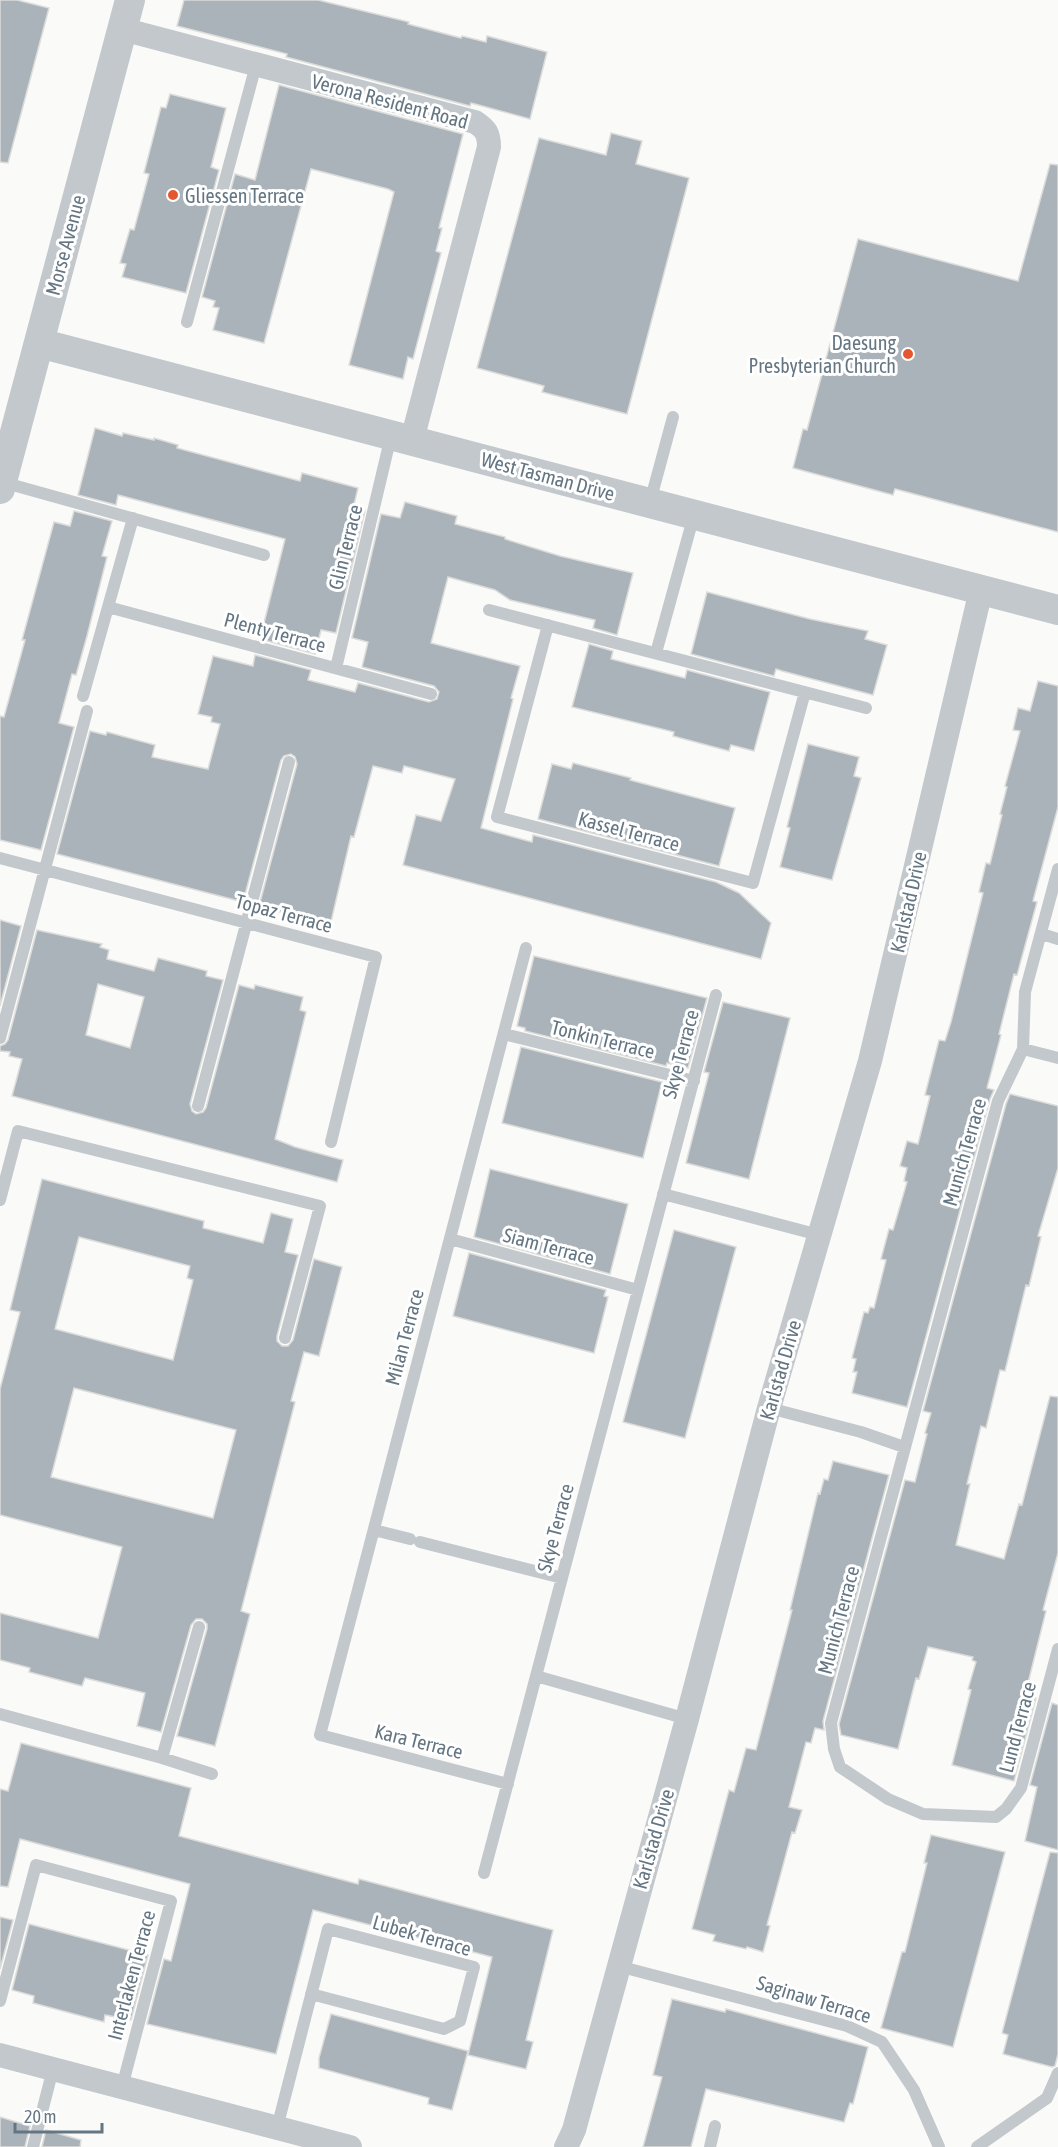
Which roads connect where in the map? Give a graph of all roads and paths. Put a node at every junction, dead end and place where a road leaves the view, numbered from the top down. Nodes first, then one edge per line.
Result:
1 (130, 0) edge
2 (122, 29) junction
3 (256, 65) junction
4 (187, 322) dead end
5 (39, 343) junction
6 (674, 417) dead end
7 (402, 438) junction
8 (1, 486) edge
9 (650, 503) junction
10 (694, 515) junction
11 (133, 518) junction
12 (264, 555) dead end
13 (981, 590) junction
14 (108, 607) junction
15 (489, 610) dead end
16 (1058, 610) edge
17 (548, 625) junction
18 (657, 653) junction
19 (336, 668) junction
20 (805, 692) junction
21 (431, 694) dead end
22 (83, 696) dead end
23 (866, 708) dead end
24 (87, 711) dead end
25 (289, 762) dead end
26 (0, 858) edge
27 (1058, 869) edge
28 (44, 870) junction
29 (246, 923) junction
30 (1042, 934) junction
31 (1058, 939) edge
32 (526, 948) dead end
33 (716, 995) dead end
34 (504, 1034) junction
35 (0, 1038) edge
36 (1023, 1049) junction
37 (1058, 1058) edge
38 (694, 1081) junction
39 (198, 1106) dead end
40 (331, 1142) dead end
41 (663, 1194) junction
42 (0, 1200) edge
43 (819, 1235) junction
44 (450, 1239) junction
45 (638, 1290) junction
46 (285, 1338) dead end
47 (769, 1408) junction
48 (904, 1448) junction
49 (374, 1530) junction
50 (562, 1578) junction
51 (199, 1627) dead end
52 (1058, 1649) edge
53 (536, 1676) junction
54 (0, 1714) edge
55 (687, 1719) junction
56 (320, 1735) joint
57 (162, 1758) junction
58 (840, 1767) joint
59 (212, 1774) dead end
60 (508, 1784) junction
61 (484, 1873) dead end
62 (618, 1966) junction
63 (311, 1994) junction
64 (0, 2001) edge
65 (0, 2055) edge
66 (52, 2069) junction
67 (1058, 2073) edge
68 (122, 2087) junction
69 (1053, 2099) edge
70 (715, 2126) dead end
71 (277, 2128) junction
72 (33, 2147) edge
73 (350, 2147) edge
74 (566, 2147) edge
75 (710, 2147) edge
76 (939, 2147) edge
77 (977, 2147) edge

1 - 2 street, Morse Avenue
2 - 3 street, Verona Resident Road
2 - 5 street, Morse Avenue
3 - 4 lane
3 - 7 street, Verona Resident Road
5 - 7 street, West Tasman Drive
5 - 8 street, Morse Avenue
6 - 9 lane
7 - 9 street, West Tasman Drive
7 - 19 lane, Glin Terrace
8 - 11 lane
9 - 10 street, West Tasman Drive
10 - 13 street, West Tasman Drive
10 - 18 lane
11 - 12 lane
11 - 14 lane
13 - 16 street, West Tasman Drive
13 - 43 street, Karlstad Drive
14 - 19 lane, Plenty Terrace
14 - 22 lane
15 - 17 lane
17 - 18 lane
17 - 20 lane, Kassel Terrace
18 - 20 lane
19 - 21 lane, Plenty Terrace
20 - 23 lane
24 - 28 lane
25 - 29 lane
26 - 28 lane, Topaz Terrace
27 - 30 lane, Munich Terrace
28 - 29 lane, Topaz Terrace
28 - 35 lane
29 - 39 lane
29 - 40 lane, Topaz Terrace
30 - 31 lane
30 - 36 lane, Munich Terrace
32 - 34 lane, Milan Terrace
33 - 38 lane, Skye Terrace
34 - 38 lane, Tonkin Terrace
34 - 44 lane, Milan Terrace
36 - 37 lane
36 - 48 lane, Munich Terrace
38 - 41 lane, Skye Terrace
41 - 43 lane
41 - 45 lane, Skye Terrace
42 - 46 lane
43 - 47 street, Karlstad Drive
44 - 45 lane, Siam Terrace
44 - 49 lane, Milan Terrace
45 - 50 lane, Skye Terrace
47 - 48 lane
47 - 55 street, Karlstad Drive
48 - 58 lane, Munich Terrace
49 - 50 lane
49 - 56 lane, Milan Terrace
50 - 53 lane, Skye Terrace
51 - 57 lane
52 - 58 lane, Lund Terrace
53 - 55 lane
53 - 60 lane, Skye Terrace
54 - 57 lane
55 - 62 street, Karlstad Drive
56 - 60 lane, Kara Terrace
57 - 59 lane
60 - 61 lane, Skye Terrace
62 - 74 street, Karlstad Drive
62 - 76 lane, Saginaw Terrace
63 - 63 lane, Lubek Terrace
63 - 71 lane, Lubek Terrace
64 - 68 lane, Interlaken Terrace
65 - 66 street
66 - 68 street
66 - 72 lane
67 - 69 lane
68 - 71 street
69 - 77 lane
70 - 75 lane
71 - 73 street

